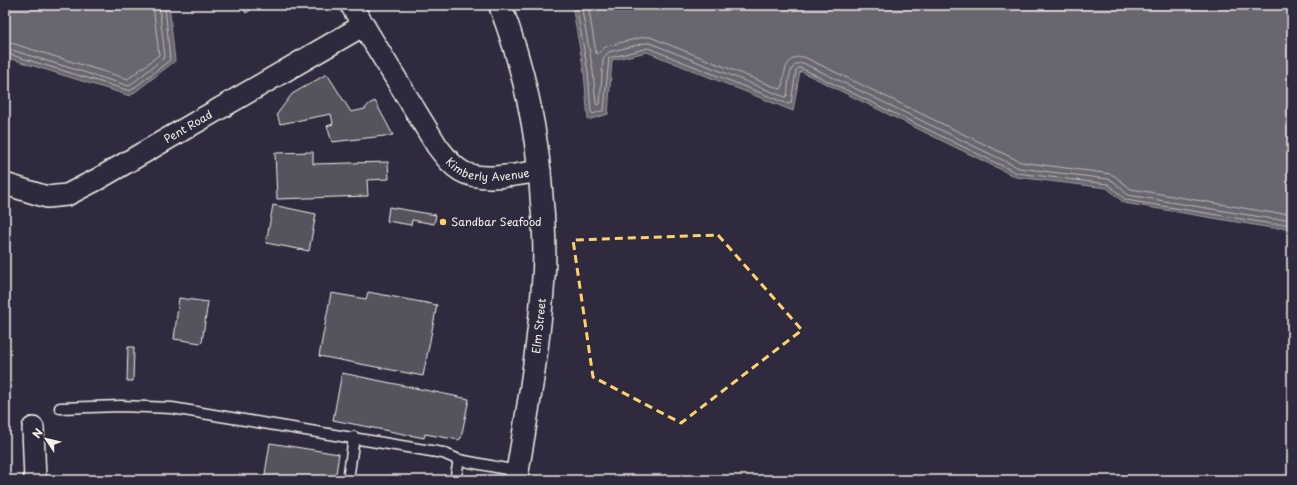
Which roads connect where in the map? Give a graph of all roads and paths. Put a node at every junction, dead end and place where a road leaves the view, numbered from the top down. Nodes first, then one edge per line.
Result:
1 (351, 5) edge
2 (500, 5) edge
3 (364, 25) junction
4 (540, 171) junction
5 (5, 184) edge
6 (60, 408) dead end
7 (33, 428) dead end
8 (354, 437) junction
9 (459, 460) junction
10 (517, 476) edge
11 (35, 480) edge
12 (348, 480) edge
13 (455, 480) edge

1 - 3 street, Kimberly Avenue
2 - 4 main road, Kimberly Avenue
3 - 4 street, Kimberly Avenue
3 - 5 street, Pent Road
4 - 10 main road, Elm Street
6 - 8 lane
7 - 11 street
8 - 9 lane
8 - 12 lane
9 - 10 lane
9 - 13 lane

